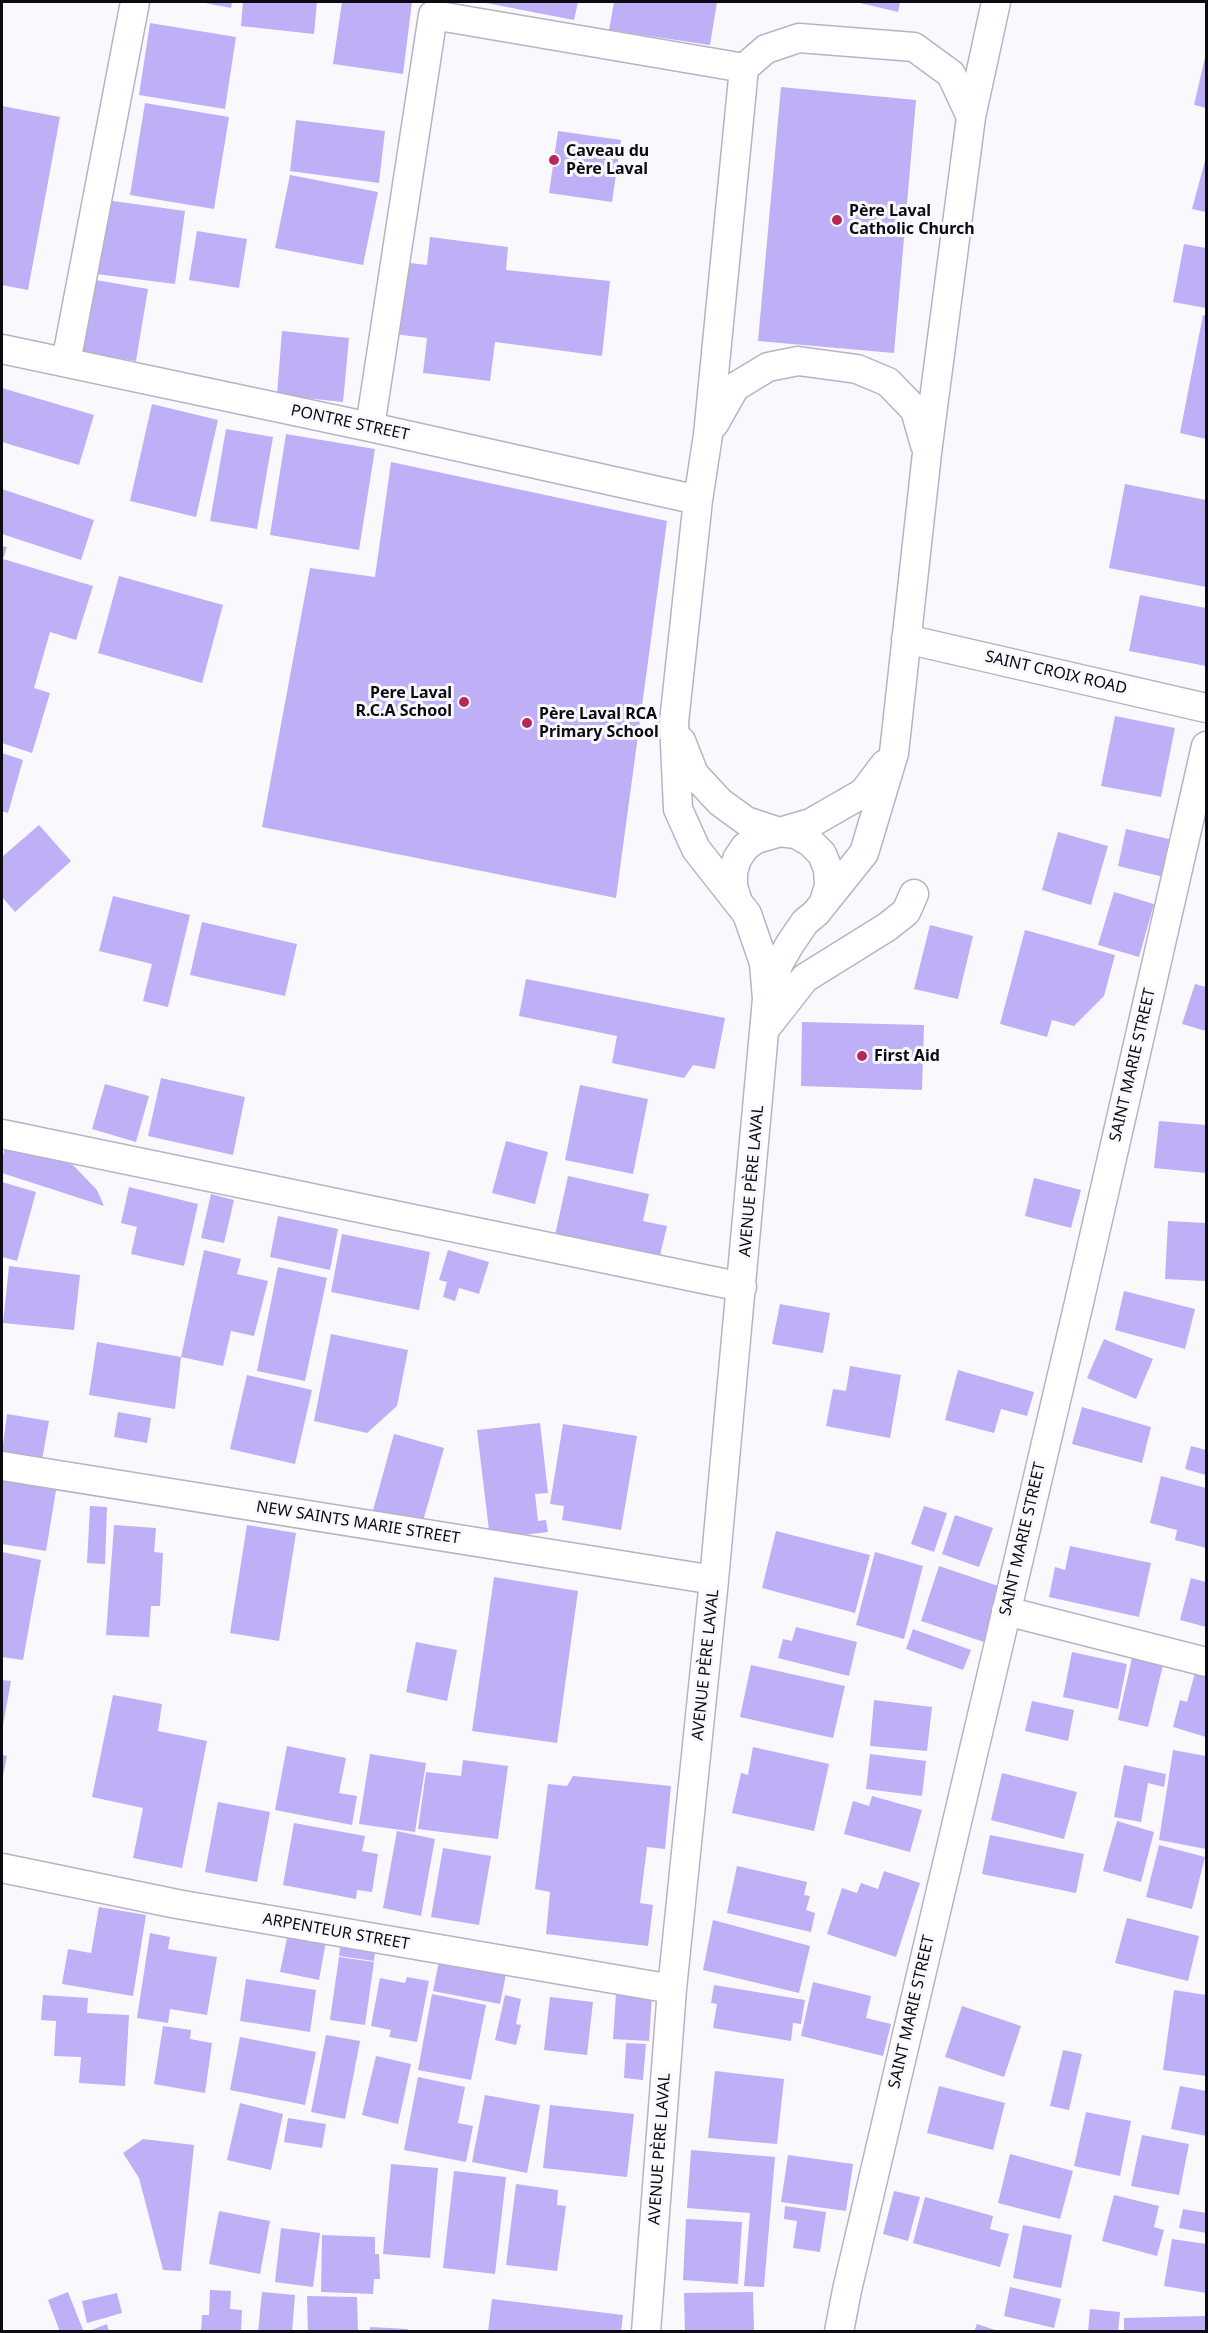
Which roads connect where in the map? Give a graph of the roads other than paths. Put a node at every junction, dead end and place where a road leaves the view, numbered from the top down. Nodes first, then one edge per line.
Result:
1 (135, 2) edge
2 (996, 2) edge
3 (744, 68) junction
4 (971, 117) junction
5 (2, 349) edge
6 (66, 362) junction
7 (370, 427) junction
8 (708, 435) junction
9 (927, 453) junction
10 (698, 500) junction
11 (906, 639) junction
12 (1206, 708) edge
13 (674, 722) junction
14 (1206, 746) edge
15 (894, 753) junction
16 (779, 832) junction
17 (914, 894) dead end
18 (824, 902) junction
19 (742, 907) junction
20 (805, 922) junction
21 (767, 999) junction
22 (765, 1029) junction
23 (2, 1134) edge
24 (742, 1287) junction
25 (2, 1466) edge
26 (714, 1580) junction
27 (1006, 1611) junction
28 (1206, 1662) edge
29 (2, 1868) edge
30 (672, 1989) junction
31 (646, 2331) edge
32 (839, 2331) edge

1 - 6 street
2 - 4 street
3 - 4 street
3 - 7 street
3 - 8 street
4 - 9 street
5 - 6 street, PONTRE STREET
6 - 7 street, PONTRE STREET
7 - 10 street, PONTRE STREET
8 - 9 street
8 - 10 street
9 - 11 street
10 - 13 street
11 - 12 street, SAINT CROIX ROAD
11 - 15 street
13 - 16 street
13 - 19 street
14 - 27 street, SAINT MARIE STREET
15 - 16 street
15 - 18 street
16 - 18 street
16 - 19 street
17 - 22 street
18 - 20 street
19 - 20 street
19 - 21 street
20 - 21 street
21 - 22 street, AVENUE PÈRE LAVAL
22 - 24 street, AVENUE PÈRE LAVAL
23 - 24 street
24 - 26 street, AVENUE PÈRE LAVAL
25 - 26 street, NEW SAINTS MARIE STREET
26 - 30 street, AVENUE PÈRE LAVAL
27 - 28 street
27 - 32 street, SAINT MARIE STREET
29 - 30 street, ARPENTEUR STREET
30 - 31 street, AVENUE PÈRE LAVAL

